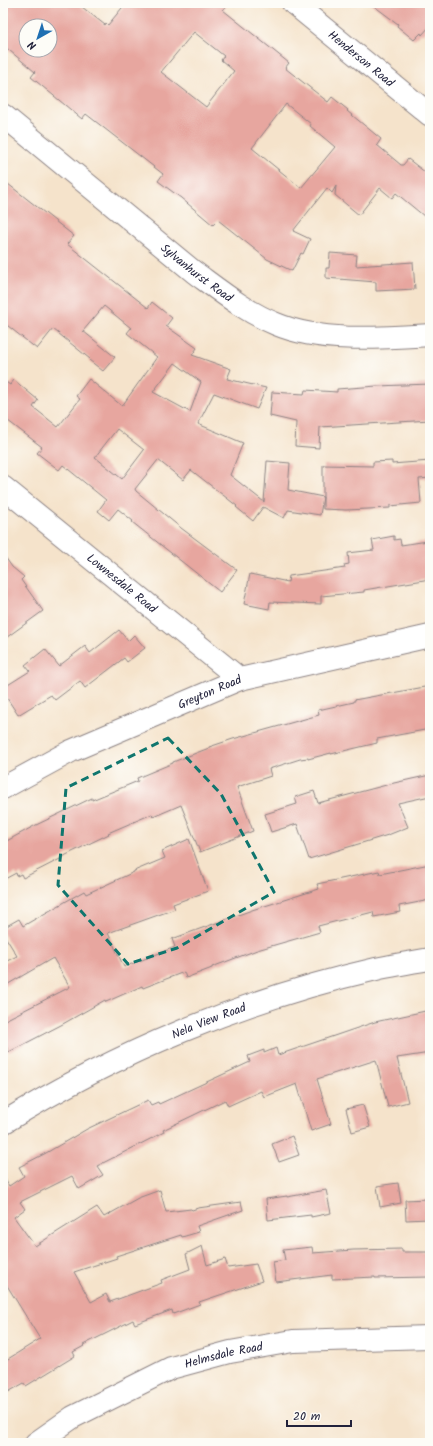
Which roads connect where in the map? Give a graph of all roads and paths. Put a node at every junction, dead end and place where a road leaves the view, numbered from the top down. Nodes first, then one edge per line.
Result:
1 (293, 3) edge
2 (3, 115) edge
3 (430, 115) edge
4 (430, 335) edge
5 (3, 487) edge
6 (430, 636) edge
7 (240, 679) junction
8 (3, 788) edge
9 (430, 959) edge
10 (3, 1123) edge
11 (430, 1337) edge
12 (36, 1443) edge

1 - 3 street, Henderson Road
2 - 4 street, Sylvanhurst Road
5 - 7 street, Lownesdale Road
6 - 7 street, Greyton Road
7 - 8 street, Greyton Road
9 - 10 street, Nela View Road
11 - 12 street, Helmsdale Road

